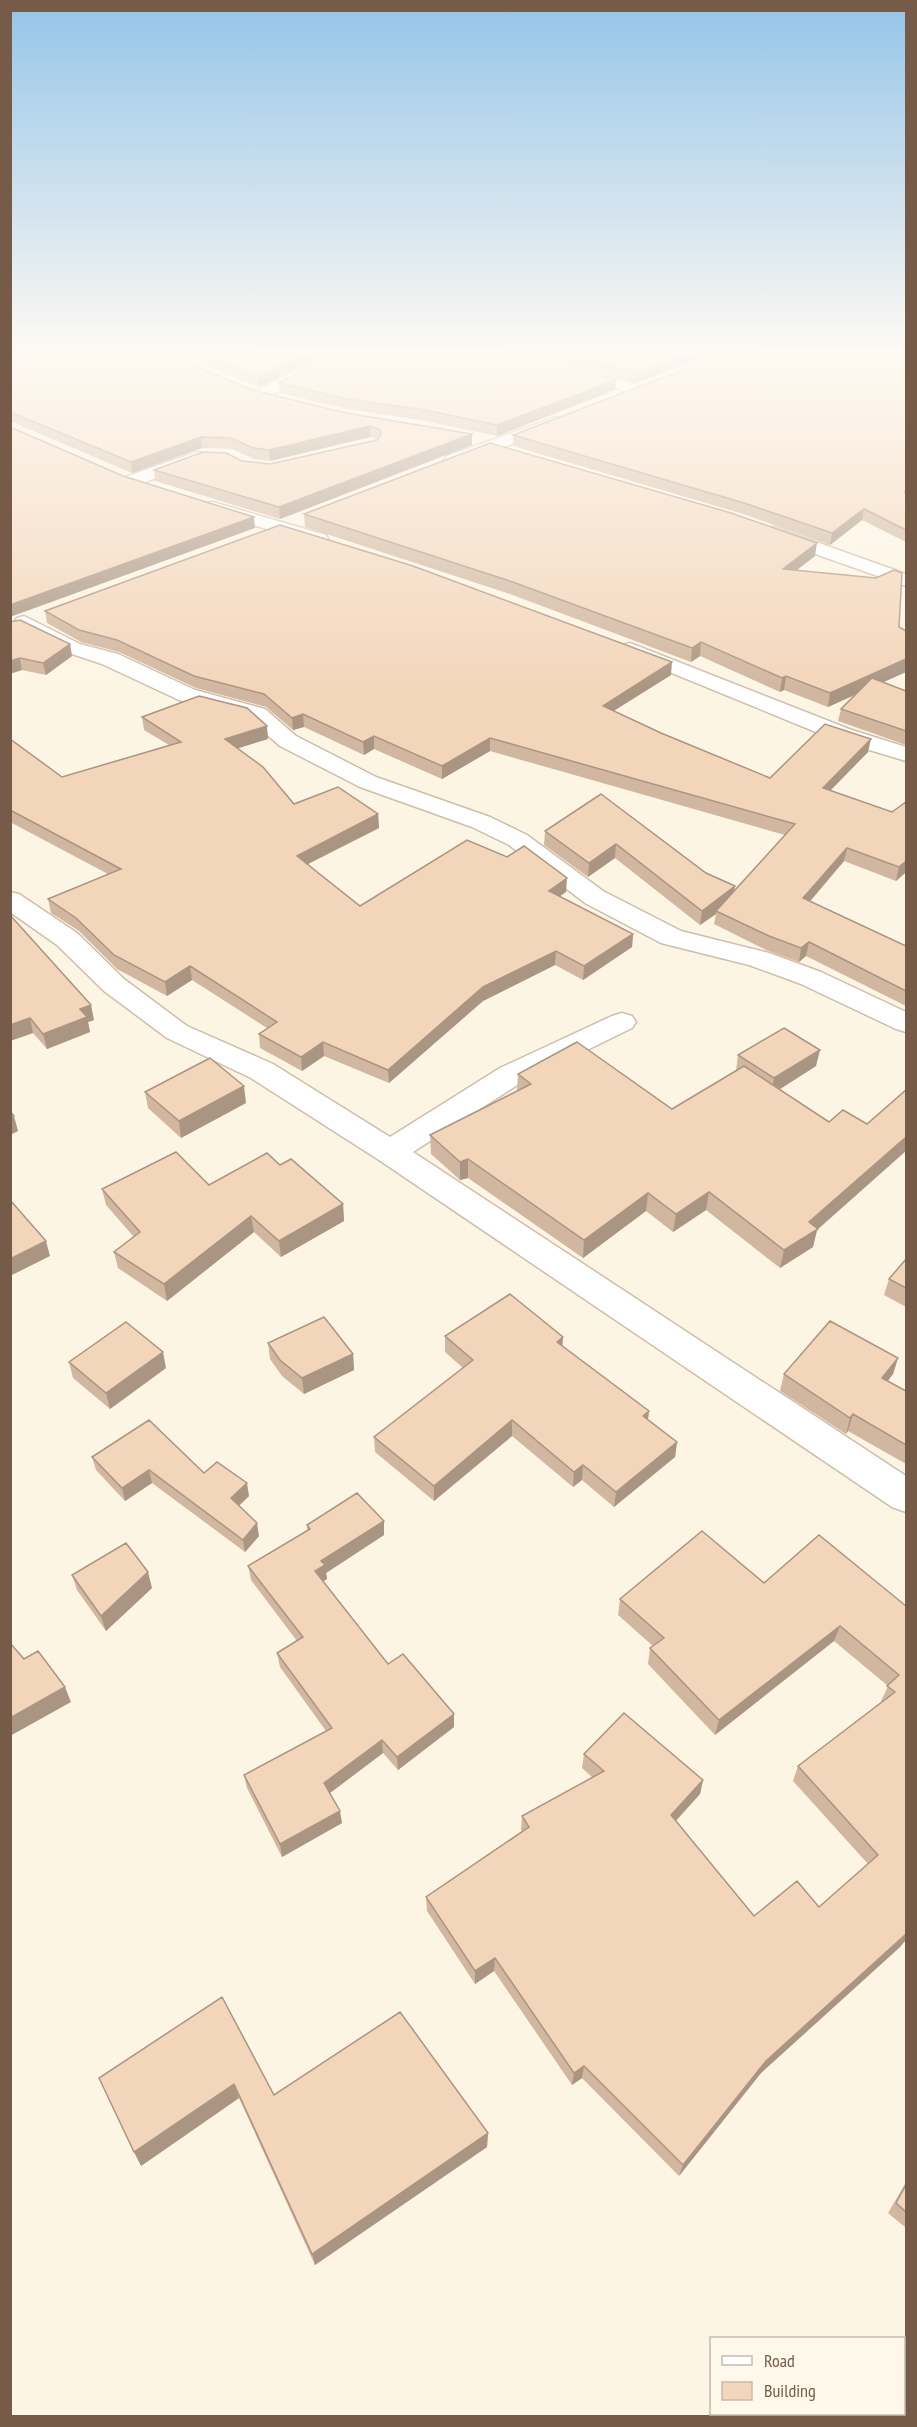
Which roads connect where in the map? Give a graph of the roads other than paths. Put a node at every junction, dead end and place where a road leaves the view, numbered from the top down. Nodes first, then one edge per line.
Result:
1 (174, 465) edge
2 (439, 465) edge
3 (433, 468) edge
4 (112, 473) edge
5 (132, 481) junction
6 (156, 489) edge
7 (193, 501) edge
8 (312, 515) edge
9 (279, 528) junction
10 (758, 528) edge
11 (256, 536) edge
12 (340, 545) edge
13 (906, 580) edge
14 (27, 621) edge
15 (605, 639) edge
16 (906, 754) edge
17 (10, 900) edge
18 (622, 1022) dead end
19 (906, 1023) edge
20 (390, 1152) junction
21 (906, 1496) edge

1 - 5 street
2 - 3 street
4 - 5 street
5 - 6 street
7 - 9 street
8 - 9 street
9 - 11 street
9 - 12 street
10 - 13 street
14 - 19 street
15 - 16 street
17 - 20 street
18 - 20 street
20 - 21 street

